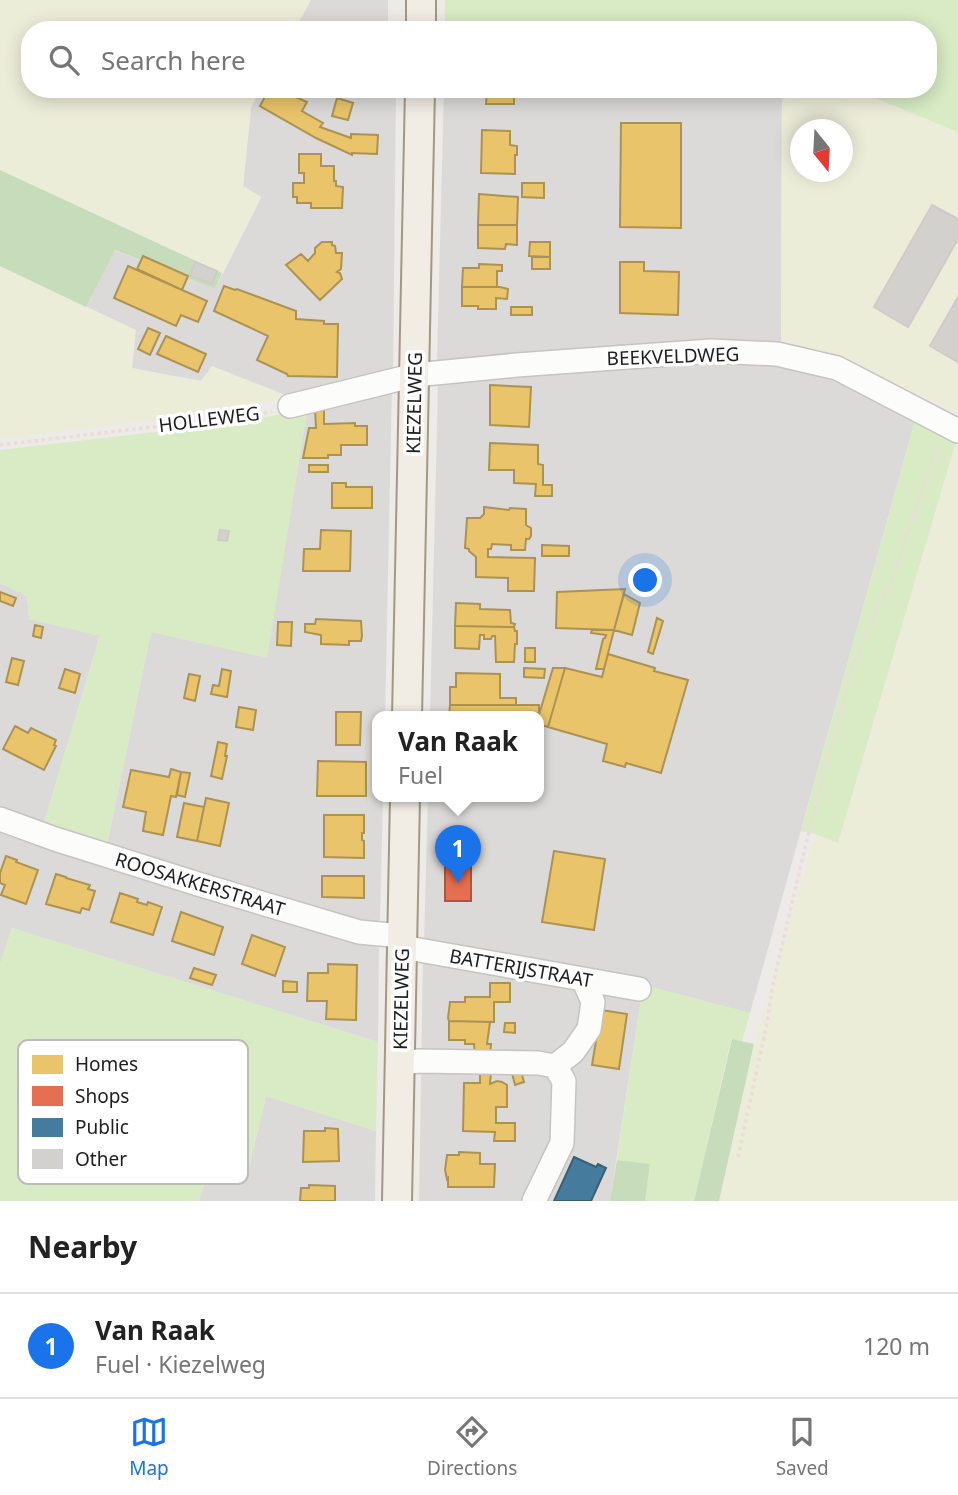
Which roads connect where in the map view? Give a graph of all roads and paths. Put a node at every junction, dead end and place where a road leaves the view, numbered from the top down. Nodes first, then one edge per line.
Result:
1 (421, 0) edge
2 (421, 21) edge
3 (420, 98) edge
4 (415, 375) junction
5 (290, 406) joint
6 (952, 427) edge
7 (0, 445) edge
8 (407, 711) edge
9 (405, 802) edge
10 (0, 819) edge
11 (402, 941) junction
12 (583, 979) junction
13 (639, 989) dead end
14 (400, 1063) junction
15 (555, 1066) junction
16 (738, 1157) dead end
17 (397, 1201) edge
18 (534, 1201) edge

1 - 2 main road
3 - 4 main road, KIEZELWEG
4 - 5 street
4 - 6 street, BEEKVELDWEG
4 - 8 main road, KIEZELWEG
5 - 7 path, HOLLEWEG
6 - 16 path
9 - 11 main road, KIEZELWEG
10 - 11 street, ROOSAKKERSTRAAT
11 - 12 street, BATTERIJSTRAAT
11 - 14 main road, KIEZELWEG
12 - 13 street, BATTERIJSTRAAT
12 - 15 street
14 - 15 street
14 - 17 main road, KIEZELWEG
15 - 18 street

